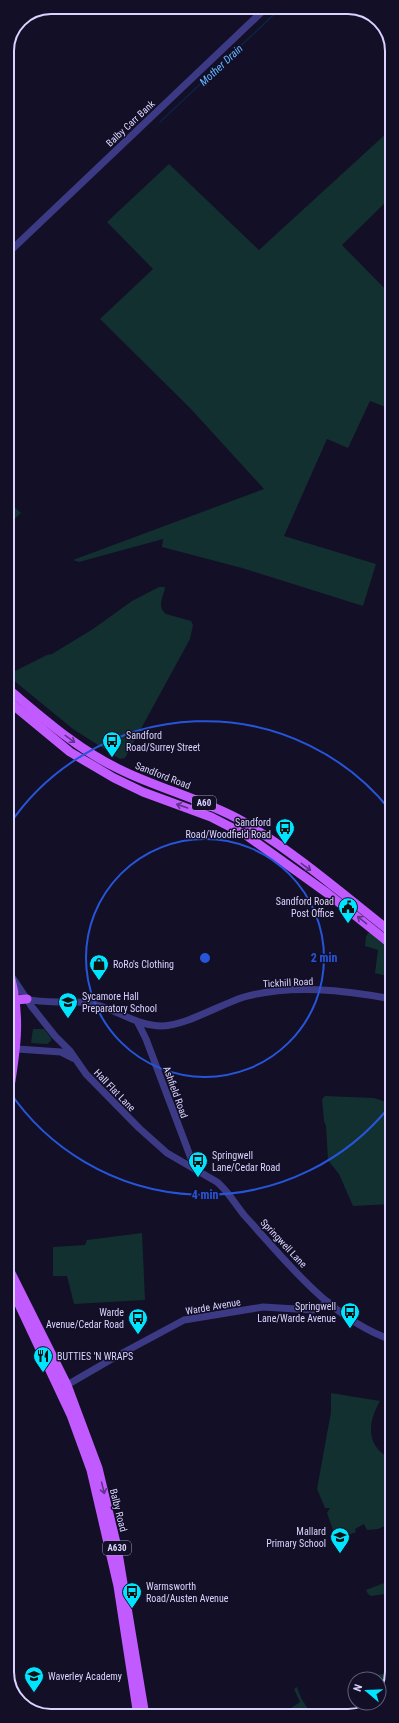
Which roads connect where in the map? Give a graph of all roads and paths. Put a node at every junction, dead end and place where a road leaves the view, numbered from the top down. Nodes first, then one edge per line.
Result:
1 (260, 14) edge
2 (14, 247) edge
3 (14, 694) edge
4 (14, 706) edge
5 (34, 711) junction
6 (53, 738) junction
7 (234, 818) junction
8 (230, 826) junction
9 (275, 844) junction
10 (284, 850) junction
11 (270, 852) junction
12 (279, 858) junction
13 (385, 928) edge
14 (385, 939) edge
15 (14, 980) edge
16 (385, 998) edge
17 (27, 999) junction
18 (14, 1001) edge
19 (44, 1002) junction
20 (14, 1009) edge
21 (37, 1013) junction
22 (141, 1023) junction
23 (55, 1036) junction
24 (14, 1047) edge
25 (17, 1049) junction
26 (55, 1052) junction
27 (74, 1059) junction
28 (14, 1066) edge
29 (167, 1153) joint
30 (195, 1169) junction
31 (14, 1280) edge
32 (14, 1292) edge
33 (328, 1302) junction
34 (385, 1336) edge
35 (64, 1388) junction
36 (137, 1709) edge
37 (144, 1709) edge

1 - 2 street, Balby Carr Bank
3 - 5 main road, Sandford Road / A60
4 - 6 main road, A60
5 - 6 main road, A60
5 -> 7 main road, Sandford Road / A60
8 -> 6 main road, A60
7 - 8 main road
7 - 9 main road, Sandford Road / A60
8 - 11 main road, A60
9 - 10 main road, Sandford Road / A60
9 - 11 main road
10 - 12 main road
10 -> 13 main road, Sandford Road / A60
11 - 12 main road, A60
14 -> 12 main road, A60
15 - 17 street, Hall Flat Lane
16 - 22 street, Tickhill Road
17 - 18 main road
17 - 19 street, Tickhill Road
17 - 21 street, Hall Flat Lane
19 - 21 street
19 - 22 street, Tickhill Road
20 - 25 main road
21 - 23 street, Hall Flat Lane
22 - 30 street, Ashfield Road
23 - 26 street
23 - 27 street, Hall Flat Lane
24 - 25 main road
25 - 26 street
25 - 28 main road
26 - 27 street
27 - 29 street, Hall Flat Lane
29 - 30 street, Springwell Lane
30 - 33 street, Springwell Lane
31 - 35 main road, A630
32 - 35 main road, A630
33 - 34 street, Springwell Lane
33 - 35 street, Warde Avenue
35 - 36 main road, Balby Road / A630
35 -> 37 main road, Balby Road / A630

